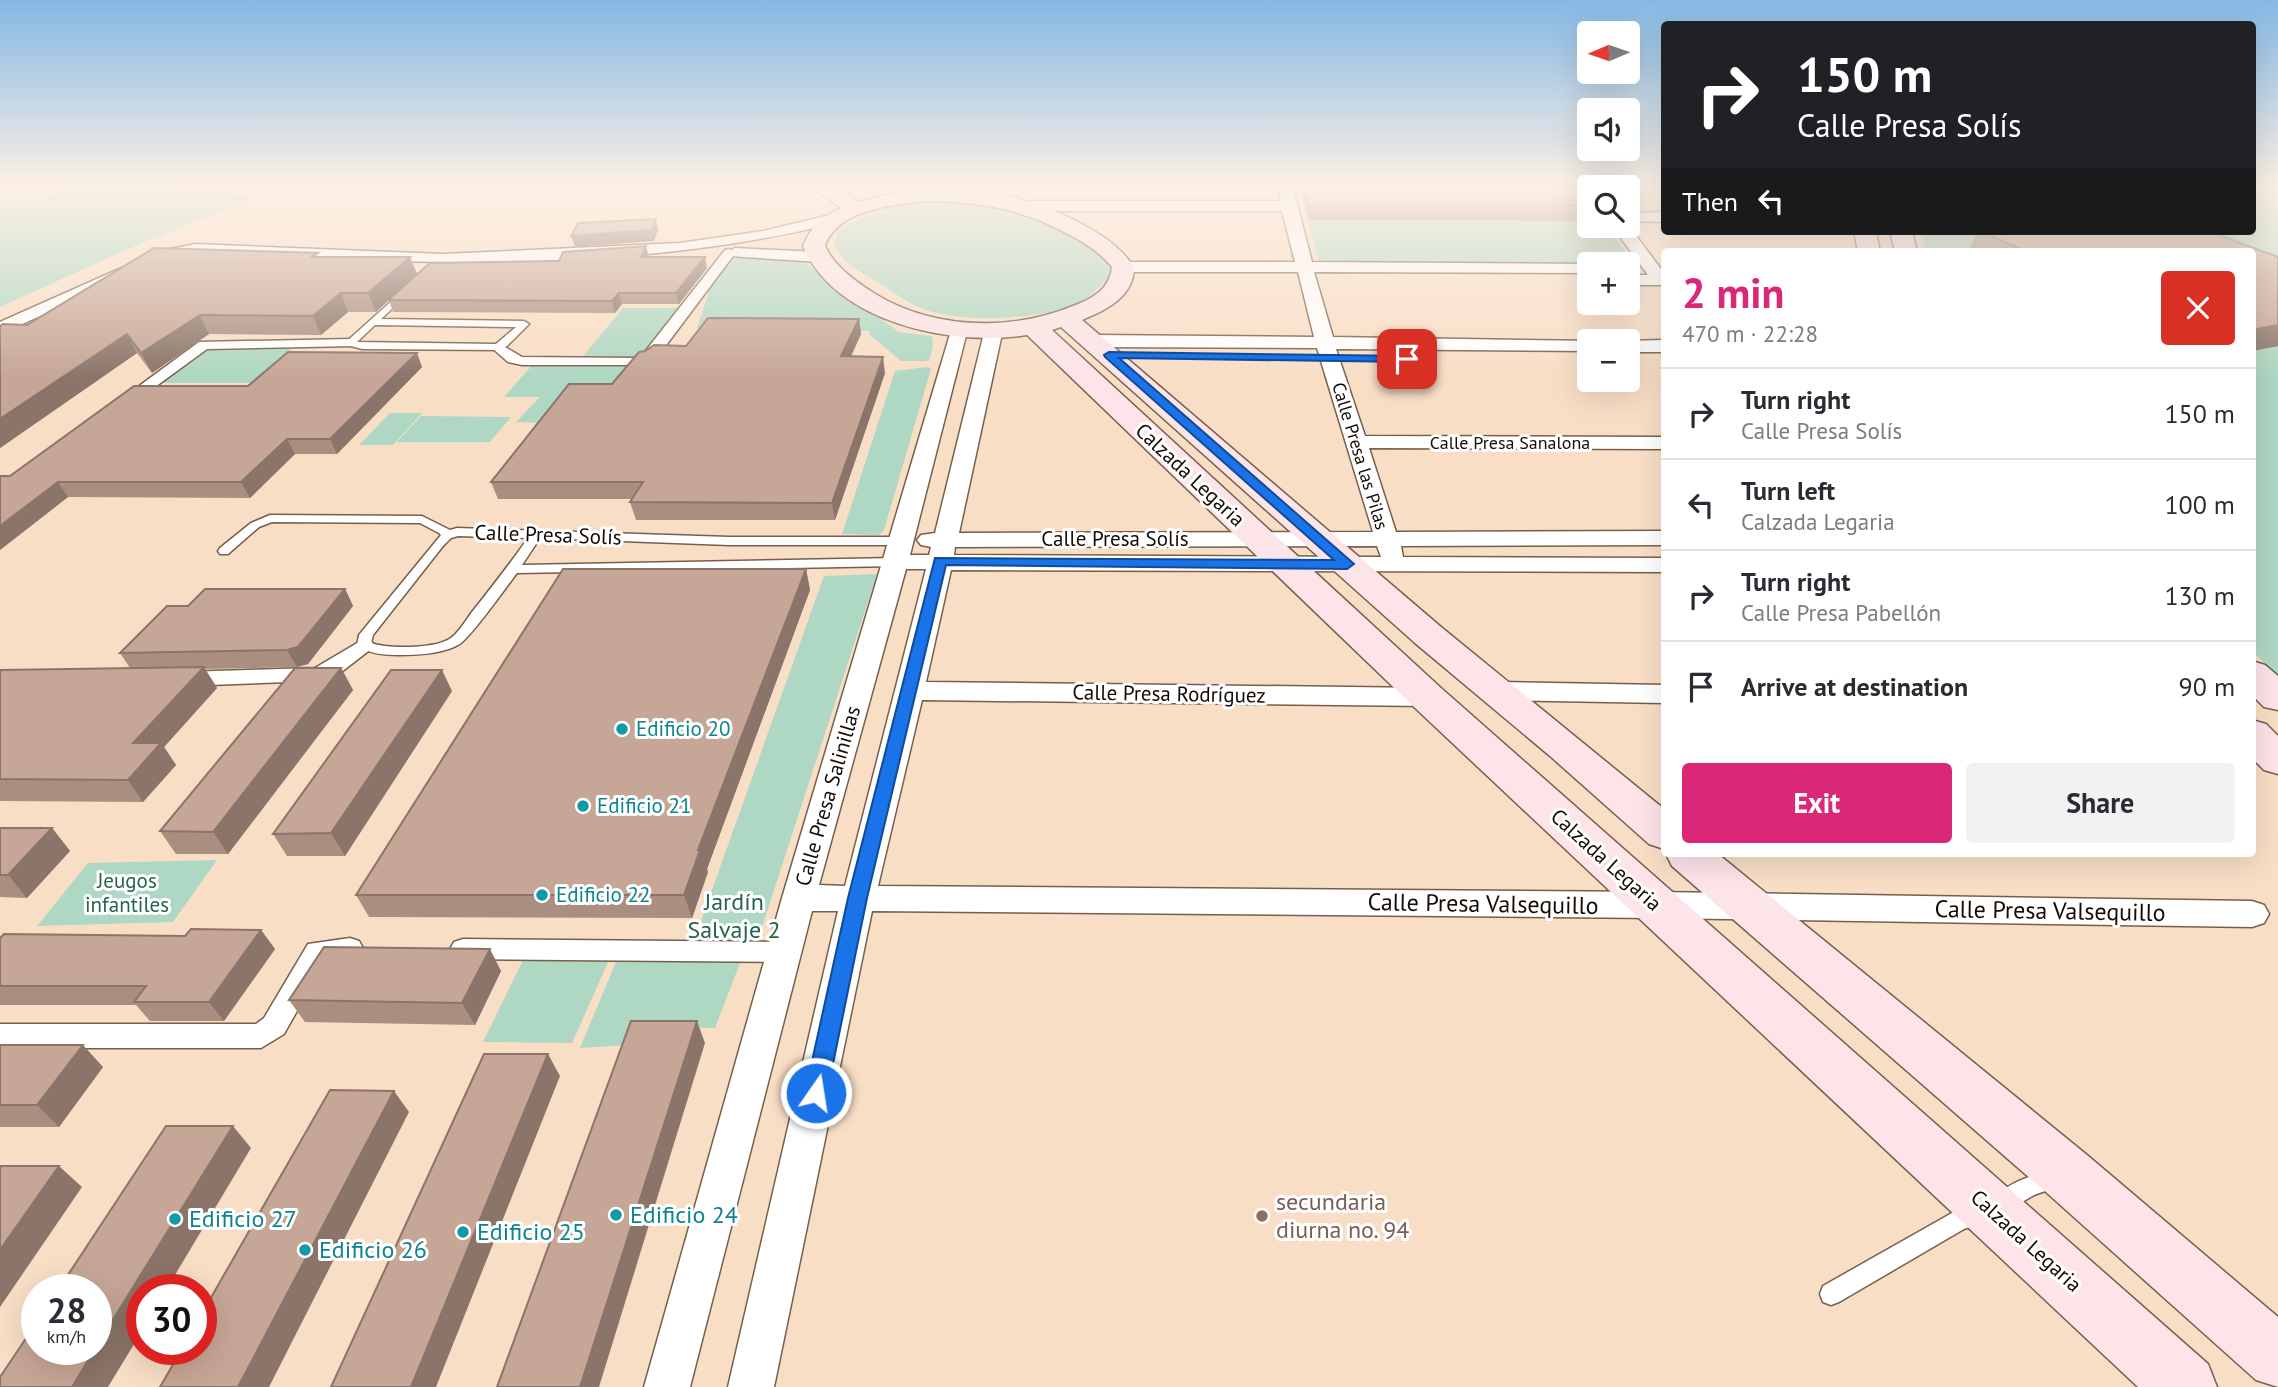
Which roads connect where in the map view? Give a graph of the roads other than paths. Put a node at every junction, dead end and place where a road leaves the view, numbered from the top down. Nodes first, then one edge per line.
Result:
1 (669, 249) edge
2 (687, 249) edge
3 (818, 249) edge
4 (1105, 249) edge
5 (1299, 249) edge
6 (1639, 249) edge
7 (729, 253) junction
8 (819, 257) junction
9 (1577, 268) edge
10 (1640, 270) edge
11 (1123, 273) junction
12 (1306, 274) junction
13 (1660, 274) edge
14 (1640, 278) edge
15 (1577, 280) edge
16 (412, 286) edge
17 (371, 322) junction
18 (1031, 325) junction
19 (959, 328) junction
20 (0, 329) edge
21 (350, 343) junction
22 (303, 345) junction
23 (1577, 345) edge
24 (498, 346) junction
25 (1640, 346) edge
26 (1661, 346) edge
27 (1101, 348) junction
28 (1327, 350) junction
29 (1577, 360) edge
30 (283, 361) edge
31 (1640, 361) edge
32 (1661, 361) edge
33 (139, 392) junction
34 (166, 392) edge
35 (107, 415) edge
36 (1356, 442) junction
37 (1661, 443) edge
38 (536, 534) junction
39 (447, 535) junction
40 (1316, 538) junction
41 (1386, 538) junction
42 (1661, 538) edge
43 (942, 550) junction
44 (224, 551) dead end
45 (1270, 551) junction
46 (899, 552) junction
47 (1347, 564) junction
48 (1396, 565) junction
49 (1661, 565) edge
50 (513, 569) junction
51 (364, 645) junction
52 (2256, 677) edge
53 (162, 679) edge
54 (910, 691) junction
55 (1497, 691) junction
56 (1661, 694) edge
57 (1427, 698) junction
58 (2278, 698) edge
59 (2256, 737) edge
60 (2278, 760) edge
61 (1661, 830) edge
62 (1691, 857) edge
63 (799, 898) junction
64 (858, 898) junction
65 (1656, 905) junction
66 (1749, 907) junction
67 (2252, 914) dead end
68 (372, 949) edge
69 (441, 949) edge
70 (785, 952) junction
71 (0, 1036) edge
72 (2067, 1174) junction
73 (1992, 1210) junction
74 (1831, 1294) dead end
75 (2278, 1358) edge
76 (667, 1387) edge
77 (751, 1387) edge
78 (2185, 1387) edge

1 - 20 street
2 - 7 street
3 - 8 main road
4 - 11 main road
5 - 12 street, Calle Presa las Pilas
6 - 13 street
7 - 8 street
7 - 24 street
8 - 19 main road
9 - 12 street
10 - 13 street
11 - 12 street
11 - 18 main road
12 - 15 street
12 - 28 street, Calle Presa las Pilas
13 - 14 street
16 - 17 lane
17 - 21 lane
17 - 24 lane
18 - 19 main road
18 - 27 main road, Calzada Legaria
18 - 43 street
18 - 45 main road, Calzada Legaria
19 - 46 street, Calle Presa Salinillas
21 - 22 street
21 - 24 lane
22 - 30 street
22 - 33 street
23 - 28 street
25 - 26 street
27 - 28 street
27 - 40 main road, Calzada Legaria
28 - 29 street
28 - 36 street, Calle Presa las Pilas
31 - 32 street
33 - 34 street
33 - 35 street
36 - 37 street, Calle Presa Sanalona
36 - 41 street, Calle Presa las Pilas
38 - 39 lane, Calle Presa Solís
38 - 46 lane, Calle Presa Solís
38 - 50 lane
39 - 44 lane
39 - 51 lane, Calle Presa Solís
40 - 41 street, Calle Presa Solís
40 - 45 street, Calle Presa Solís
40 - 47 main road, Calzada Legaria
41 - 42 street, Calle Presa Solís
41 - 48 street, Calle Presa las Pilas
43 - 45 street, Calle Presa Solís
43 - 45 street, Calle Presa Solís
43 - 46 street, Calle Presa Solís
43 - 54 street
45 - 47 street, Calle Presa Solís
45 - 57 main road, Calzada Legaria
46 - 50 lane, Calle Presa Solís
46 - 63 street, Calle Presa Salinillas
47 - 48 street, Calle Presa Solís
47 - 55 main road, Calzada Legaria
48 - 49 street, Calle Presa Solís
50 - 51 lane, Calle Presa Solís
51 - 53 street
52 - 58 main road
54 - 57 street, Calle Presa Rodríguez
54 - 64 street
55 - 56 street
55 - 61 main road, Calzada Legaria
57 - 65 main road, Calzada Legaria
59 - 60 main road
62 - 66 main road
63 - 64 street, Calle Presa Valsequillo
63 - 70 street, Calle Presa Salinillas
64 - 65 street, Calle Presa Valsequillo
64 - 77 street
65 - 66 street, Calle Presa Valsequillo
65 - 73 main road, Calzada Legaria
66 - 67 street, Calle Presa Valsequillo
66 - 72 main road
68 - 71 street
69 - 70 street
70 - 76 street, Calle Presa Salinillas
72 - 73 lane
72 - 75 main road
73 - 74 lane
73 - 78 main road, Calzada Legaria

